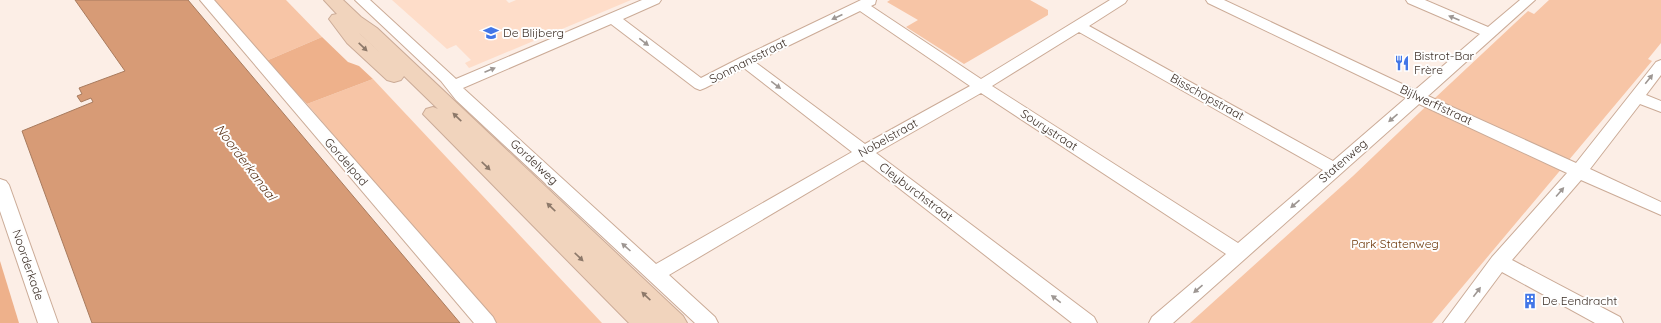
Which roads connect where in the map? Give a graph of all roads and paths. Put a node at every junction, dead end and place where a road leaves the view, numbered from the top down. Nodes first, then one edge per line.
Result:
1 (207, 0) edge
2 (318, 0) edge
3 (333, 0) edge
4 (362, 0) edge
5 (654, 0) edge
6 (1120, 0) edge
7 (1213, 0) edge
8 (1412, 0) edge
9 (1528, 0) edge
10 (867, 3) edge
11 (613, 18) junction
12 (1079, 26) junction
13 (1490, 33) junction
14 (745, 61) junction
15 (1661, 65) edge
16 (454, 86) junction
17 (981, 86) junction
18 (1636, 96) junction
19 (1417, 97) junction
20 (1661, 106) edge
21 (864, 152) junction
22 (1335, 169) junction
23 (1580, 170) junction
24 (0, 185) edge
25 (1661, 209) edge
26 (1240, 253) junction
27 (1500, 262) junction
28 (655, 274) junction
29 (48, 323) edge
30 (486, 323) edge
31 (646, 323) edge
32 (674, 323) edge
33 (708, 323) edge
34 (1087, 323) edge
35 (1159, 323) edge
36 (1453, 323) edge
37 (1613, 323) edge

1 - 30 street, Gordelpad
2 -> 31 main road
32 -> 3 main road, Gordelweg
4 - 16 street, Gordelweg
5 - 11 street
6 - 12 street, Nobelstraat
7 - 19 street, Bijlwerffstraat
13 -> 8 street
9 - 13 street, Statenweg
10 -> 14 street, Sonmansstraat
10 - 17 street, Sourystraat
11 -> 14 street, Sonmansstraat
16 -> 11 street
12 - 17 street, Nobelstraat
12 - 22 street, Bisschopstraat
13 - 19 street, Statenweg
14 -> 21 street, Cleyburchstraat
18 -> 15 street
28 -> 16 street, Gordelweg
17 - 21 street, Nobelstraat
17 - 26 street, Sourystraat
18 - 20 street
18 - 23 street
19 -> 22 street, Statenweg
19 - 23 street, Bijlwerffstraat
21 - 28 street, Nobelstraat
34 -> 21 street, Cleyburchstraat
22 -> 26 street, Statenweg
23 - 25 street, Bijlwerffstraat
27 -> 23 street
24 - 29 street, Noorderkade
26 -> 35 street, Statenweg
36 -> 27 street
27 - 37 street
28 - 33 street, Gordelweg

